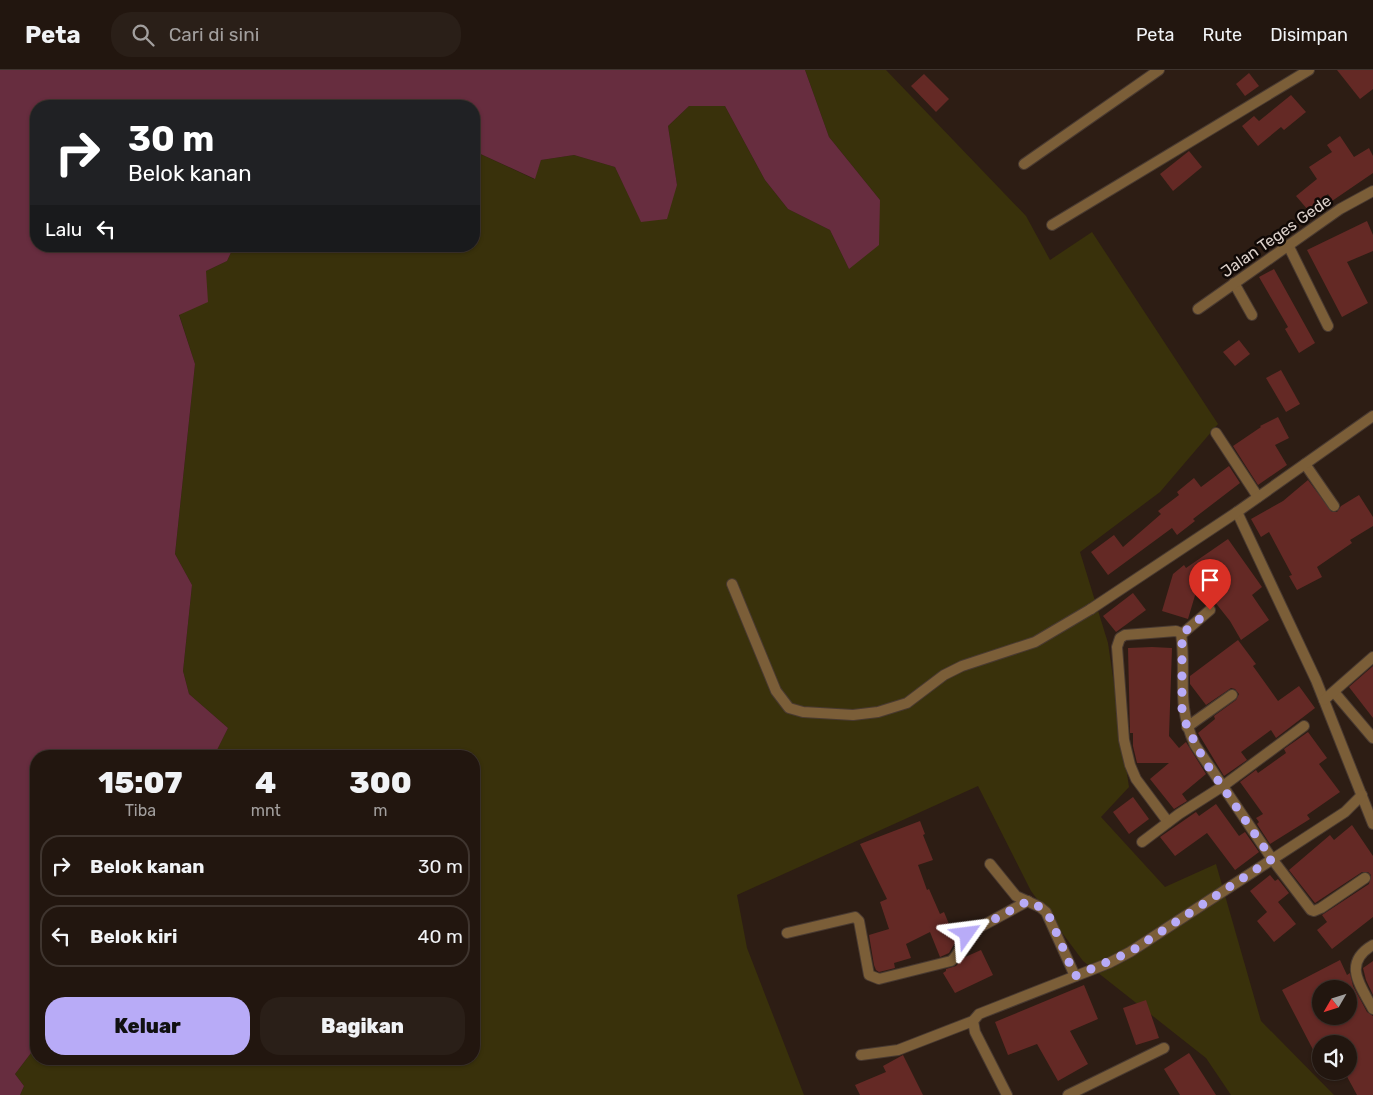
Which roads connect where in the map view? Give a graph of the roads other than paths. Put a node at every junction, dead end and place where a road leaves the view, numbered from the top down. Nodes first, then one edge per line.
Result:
1 (1159, 70) edge
2 (1308, 70) edge
3 (1024, 164) dead end
4 (1373, 190) edge
5 (1052, 225) dead end
6 (1288, 245) junction
7 (1234, 283) junction
8 (1198, 309) dead end
9 (1252, 315) dead end
10 (1328, 326) dead end
11 (1373, 416) edge
12 (1216, 433) dead end
13 (1305, 464) junction
14 (1258, 497) junction
15 (1334, 506) dead end
16 (1237, 512) junction
17 (732, 584) dead end
18 (1210, 610) dead end
19 (1182, 634) junction
20 (1373, 657) edge
21 (1334, 692) junction
22 (1232, 695) dead end
23 (1324, 700) junction
24 (1304, 726) dead end
25 (1187, 727) junction
26 (1373, 738) edge
27 (1223, 786) junction
28 (1362, 795) junction
29 (1168, 822) junction
30 (1373, 824) edge
31 (1142, 842) dead end
32 (1272, 859) junction
33 (990, 864) dead end
34 (1365, 878) dead end
35 (1028, 901) junction
36 (787, 933) dead end
37 (1373, 945) edge
38 (1075, 976) junction
39 (1373, 1009) edge
40 (973, 1022) junction
41 (1164, 1048) dead end
42 (861, 1055) dead end
43 (1007, 1095) edge
44 (1068, 1095) edge

1 - 3 street
2 - 5 street
4 - 6 street, Jalan Teges Gede
6 - 7 street, Jalan Teges Gede
6 - 10 street
7 - 8 street, Jalan Teges Gede
7 - 9 street
11 - 13 street
12 - 14 street
13 - 14 street
13 - 15 street
14 - 16 street
16 - 17 street
16 - 23 street
18 - 19 street
19 - 25 street
19 - 29 street
20 - 21 street
21 - 23 street
21 - 26 street
22 - 25 street
23 - 28 street
24 - 27 street
25 - 27 street
27 - 29 street
27 - 32 street
28 - 30 street
28 - 32 street
29 - 31 street
32 - 34 street
32 - 38 street
33 - 35 street
35 - 36 street
35 - 38 street
37 - 39 street
38 - 40 street
40 - 42 street
40 - 43 street
41 - 44 street

